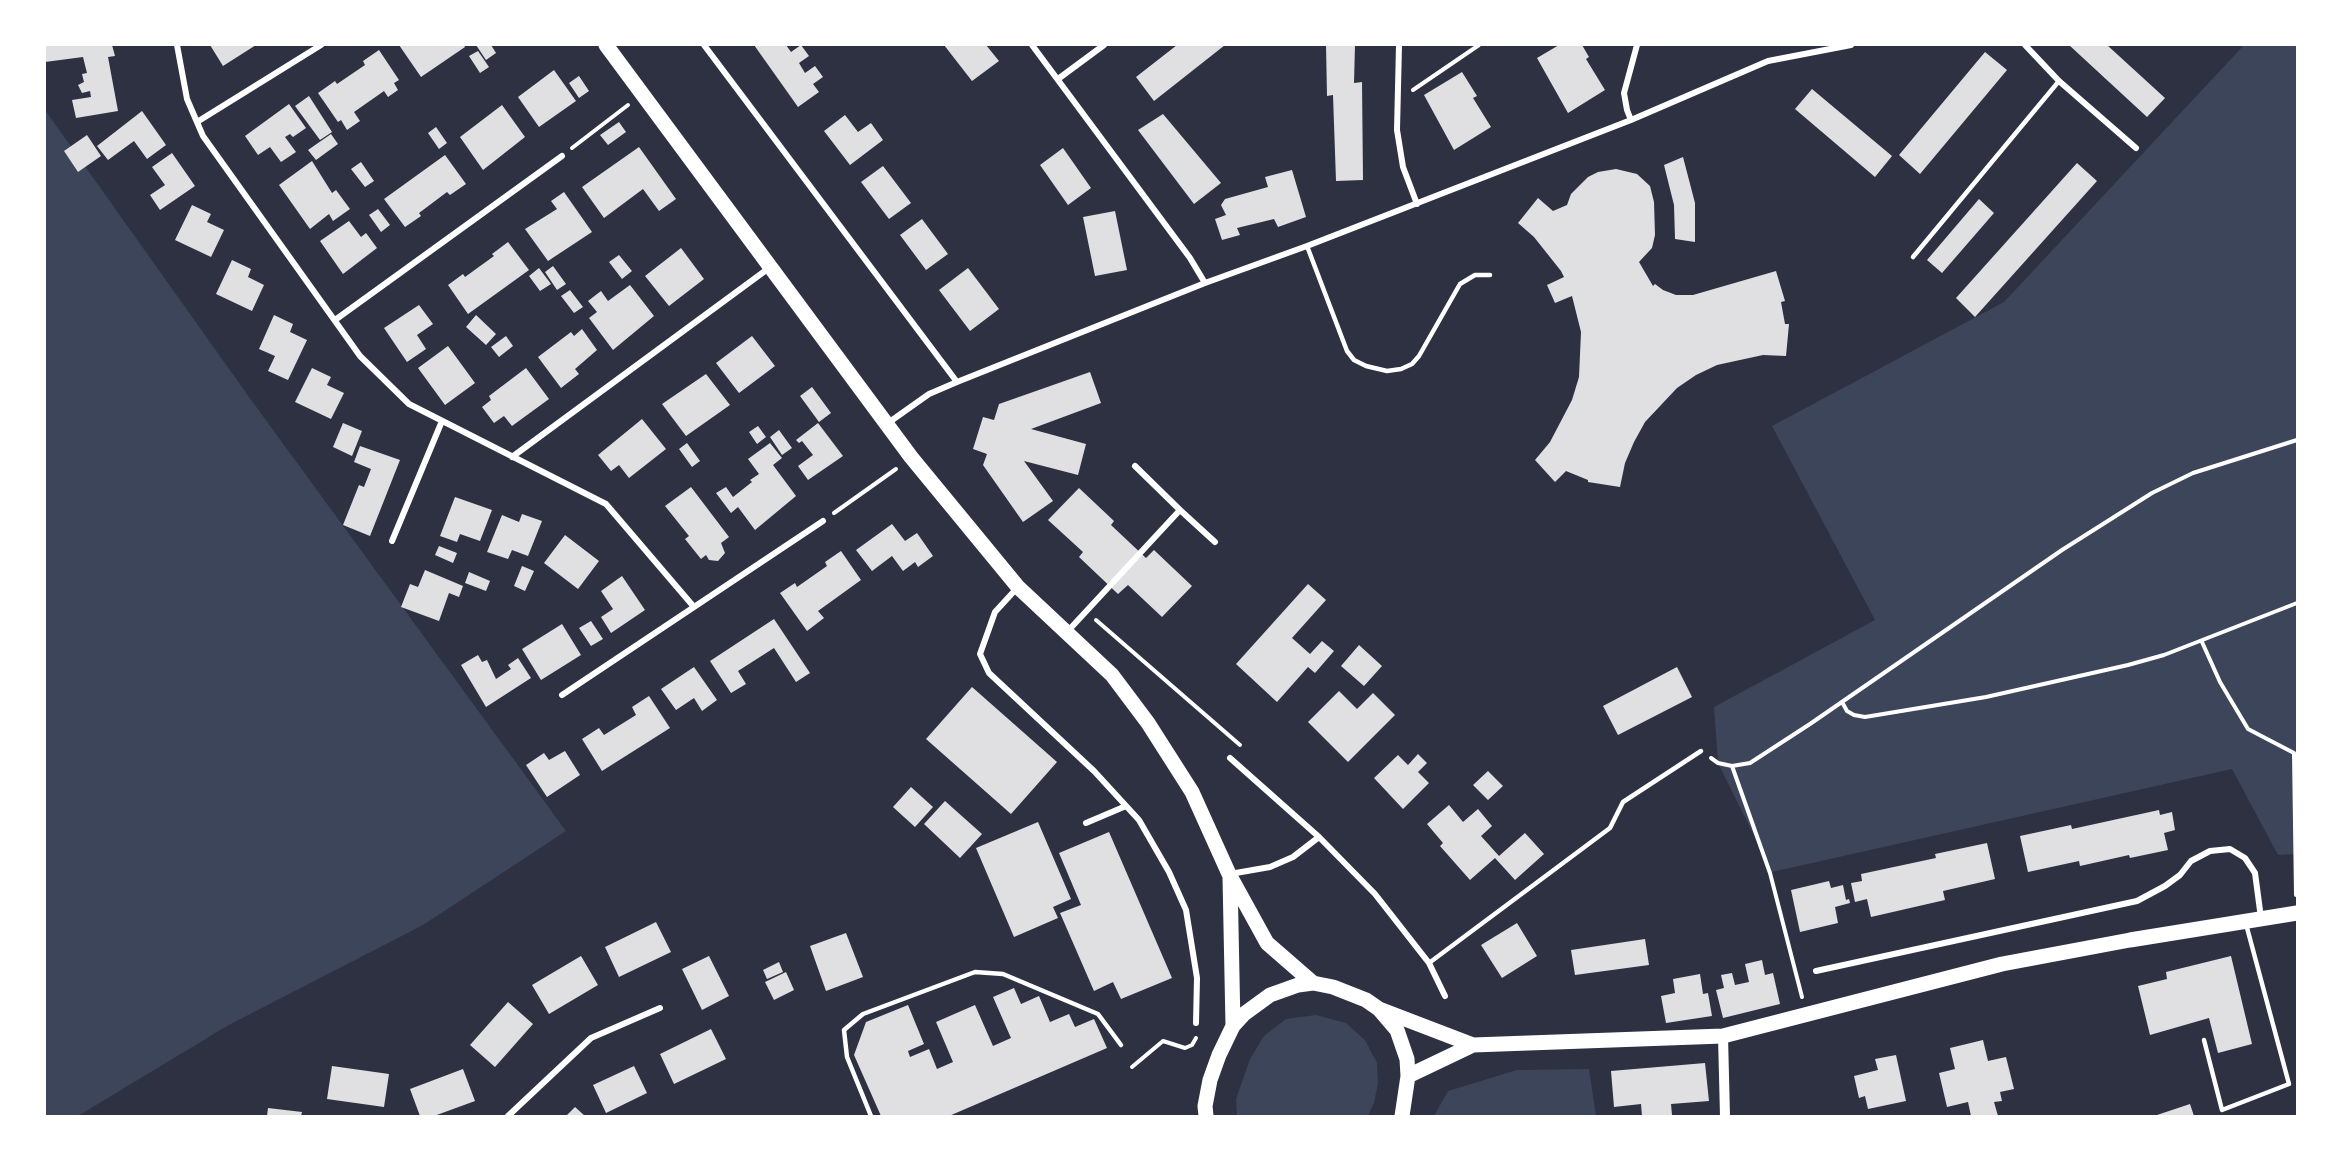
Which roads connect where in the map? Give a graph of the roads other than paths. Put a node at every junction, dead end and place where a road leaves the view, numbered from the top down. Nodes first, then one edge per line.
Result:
1 (177, 45) edge
2 (321, 45) edge
3 (606, 45) edge
4 (704, 45) edge
5 (1032, 45) edge
6 (1104, 45) edge
7 (1399, 45) edge
8 (1636, 45) edge
9 (1851, 45) edge
10 (2025, 45) edge
11 (1058, 79) junction
12 (2059, 81) junction
13 (1631, 120) junction
14 (197, 122) junction
15 (2136, 148) dead end
16 (562, 156) road end
17 (1417, 204) junction
18 (1307, 246) junction
19 (1913, 257) dead end
20 (770, 268) junction
21 (1490, 275) dead end
22 (1205, 284) junction
23 (335, 320) junction
24 (957, 382) junction
25 (442, 421) junction
26 (886, 424) junction
27 (512, 457) junction
28 (1135, 466) dead end
29 (1180, 510) junction
30 (823, 521) road end
31 (392, 541) dead end
32 (1215, 542) dead end
33 (1018, 587) junction
34 (694, 607) junction
35 (1066, 632) junction
36 (562, 695) dead end
37 (1701, 750) road end
38 (1230, 758) dead end
39 (1126, 806) junction
40 (1086, 823) dead end
41 (1319, 837) junction
42 (1229, 874) junction
43 (2297, 913) edge
44 (2261, 919) junction
45 (2246, 921) junction
46 (1428, 963) junction
47 (1816, 971) dead end
48 (1313, 983) junction
49 (1445, 996) dead end
50 (660, 1008) dead end
51 (1379, 1009) junction
52 (1196, 1023) road end
53 (1233, 1026) junction
54 (1723, 1036) junction
55 (2204, 1040) dead end
56 (1121, 1045) dead end
57 (1473, 1045) junction
58 (1408, 1076) junction
59 (1203, 1113) edge
60 (508, 1116) edge
61 (871, 1116) edge
62 (1402, 1116) edge
63 (1725, 1116) edge

1 - 14 street
2 - 14 street
3 - 20 main road
4 - 24 street
5 - 11 street
6 - 11 street
7 - 17 street
8 - 13 street
9 - 13 street
10 - 12 street
11 - 22 street
12 - 15 street
12 - 19 lane
13 - 17 street
14 - 23 street
16 - 23 street
17 - 18 street
18 - 21 lane
18 - 22 street
20 - 26 main road
20 - 27 street
22 - 24 street
23 - 25 street
24 - 26 street
25 - 27 street
25 - 31 street
26 - 33 main road
27 - 34 street
28 - 29 street
29 - 32 street
29 - 35 street
30 - 34 street
33 - 35 main road
33 - 39 street
34 - 36 street
35 - 42 main road
37 - 46 lane
38 - 41 street
39 - 40 street
39 - 52 street
41 - 42 street
41 - 46 street
42 - 48 main road
42 - 53 main road
43 - 44 main road
44 - 45 main road
44 - 47 street
45 - 54 main road
45 - 55 lane
46 - 49 street
48 - 51 main road
48 - 53 main road
50 - 60 street
51 - 57 main road
51 - 58 main road
53 - 59 main road
54 - 57 main road
54 - 63 street
56 - 61 lane
57 - 58 main road
58 - 62 main road

